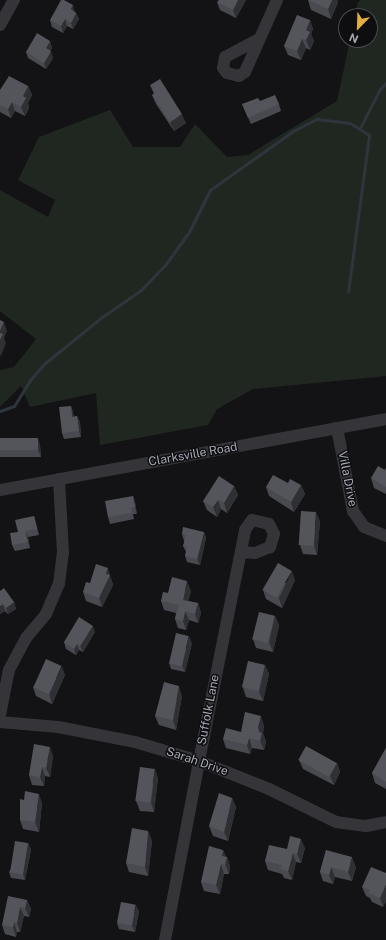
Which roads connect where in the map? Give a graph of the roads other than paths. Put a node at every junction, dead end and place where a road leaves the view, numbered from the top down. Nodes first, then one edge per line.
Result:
1 (14, 0) edge
2 (277, 0) edge
3 (0, 25) edge
4 (259, 39) dead end
5 (386, 419) edge
6 (337, 428) junction
7 (59, 479) junction
8 (0, 490) edge
9 (386, 536) edge
10 (241, 552) junction
11 (0, 715) edge
12 (0, 722) edge
13 (199, 761) junction
14 (386, 822) edge
15 (166, 940) edge

1 - 3 street
2 - 4 street
5 - 6 street, Clarksville Road
6 - 7 street, Clarksville Road
6 - 9 street, Villa Drive
7 - 8 street, Clarksville Road
7 - 11 street
10 - 10 street, Suffolk Lane
10 - 13 street, Suffolk Lane
12 - 13 street, Sarah Drive
13 - 14 street, Sarah Drive
13 - 15 street, Suffolk Lane

